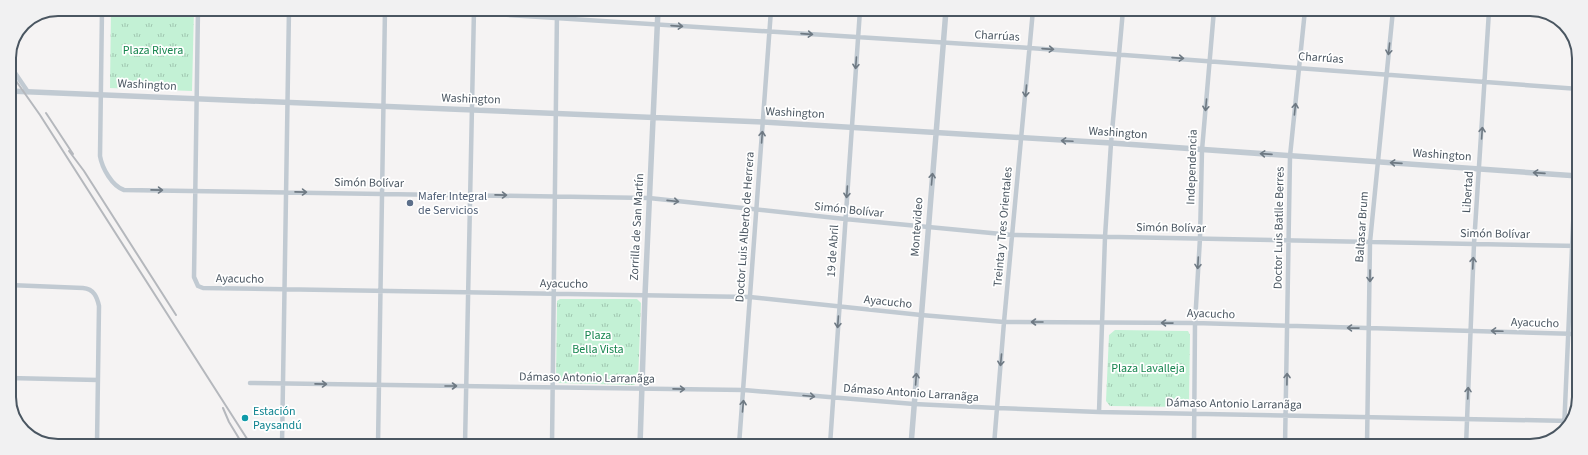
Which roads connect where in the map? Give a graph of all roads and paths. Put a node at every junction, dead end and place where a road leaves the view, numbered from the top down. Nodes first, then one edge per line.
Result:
1 (102, 16) edge
2 (198, 16) edge
3 (289, 16) edge
4 (385, 16) edge
5 (474, 16) edge
6 (533, 16) edge
7 (658, 16) edge
8 (771, 16) edge
9 (860, 16) edge
10 (945, 16) edge
11 (1033, 16) edge
12 (1122, 16) edge
13 (1214, 16) edge
14 (1304, 16) edge
15 (1393, 16) edge
16 (1489, 16) edge
17 (557, 18) junction
18 (657, 25) junction
19 (770, 32) junction
20 (858, 37) junction
21 (943, 43) junction
22 (1030, 48) junction
23 (1118, 54) junction
24 (1210, 60) junction
25 (1299, 67) junction
26 (1386, 73) junction
27 (16, 74) edge
28 (1485, 81) junction
29 (1572, 88) edge
30 (16, 91) edge
31 (28, 92) junction
32 (101, 94) junction
33 (196, 99) junction
34 (287, 102) junction
35 (384, 106) junction
36 (472, 110) junction
37 (557, 114) junction
38 (653, 118) junction
39 (763, 122) junction
40 (852, 128) junction
41 (935, 133) junction
42 (1021, 138) junction
43 (1111, 143) junction
44 (1202, 150) junction
45 (1290, 156) junction
46 (1377, 162) junction
47 (1480, 169) junction
48 (1572, 175) edge
49 (194, 191) junction
50 (286, 192) junction
51 (382, 193) junction
52 (470, 195) junction
53 (555, 196) junction
54 (649, 198) junction
55 (756, 210) junction
56 (845, 219) junction
57 (928, 227) junction
58 (1012, 235) junction
59 (1105, 237) junction
60 (1200, 238) junction
61 (1288, 240) junction
62 (1370, 242) junction
63 (1474, 244) junction
64 (1572, 246) edge
65 (1572, 284) edge
66 (16, 285) edge
67 (284, 290) junction
68 (381, 292) junction
69 (468, 293) junction
70 (553, 294) junction
71 (645, 295) junction
72 (750, 297) junction
73 (839, 306) junction
74 (921, 315) junction
75 (1004, 322) junction
76 (1103, 322) junction
77 (1195, 323) junction
78 (1288, 327) junction
79 (1370, 328) junction
80 (1470, 330) junction
81 (1568, 334) junction
82 (1572, 334) edge
83 (16, 378) edge
84 (98, 380) junction
85 (250, 382) dead end
86 (282, 383) junction
87 (380, 385) junction
88 (466, 386) junction
89 (552, 388) junction
90 (642, 389) junction
91 (744, 390) junction
92 (833, 398) junction
93 (914, 404) junction
94 (997, 408) junction
95 (1099, 412) junction
96 (1194, 413) junction
97 (1286, 415) junction
98 (1368, 417) junction
99 (1467, 419) junction
100 (1564, 421) joint
101 (97, 439) edge
102 (282, 439) edge
103 (378, 439) edge
104 (465, 439) edge
105 (552, 439) edge
106 (640, 439) edge
107 (740, 439) edge
108 (830, 439) edge
109 (911, 439) edge
110 (994, 439) edge
111 (1194, 439) edge
112 (1285, 439) edge
113 (1367, 439) edge
114 (1466, 439) edge

1 - 32 street
2 - 33 street
3 - 34 street
4 - 35 street
5 - 36 street
6 - 17 street, Charrúas
7 - 18 street, Zorrilla de San Martín
8 - 19 street, Doctor Luis Alberto de Herrera
9 - 20 street, 19 de Abril
10 - 21 street, Montevideo
11 - 22 street, Treinta y Tres Orientales
12 - 23 street
13 - 24 street, Independencia
14 - 25 street, Doctor Luis Batlle Berres
15 -> 26 street, Baltasar Brum
16 - 28 street, Libertad
17 - 18 street, Charrúas
17 - 37 street
18 -> 19 street, Charrúas
18 - 38 street, Zorrilla de San Martín
19 -> 20 street, Charrúas
19 - 39 street, Doctor Luis Alberto de Herrera
20 - 21 street, Charrúas
20 -> 40 street, 19 de Abril
21 - 22 street, Charrúas
21 - 41 street, Montevideo
22 -> 23 street, Charrúas
22 -> 42 street, Treinta y Tres Orientales
23 -> 24 street, Charrúas
23 - 43 street
24 - 25 street, Charrúas
24 -> 44 street, Independencia
25 - 26 street, Charrúas
45 -> 25 street, Doctor Luis Batlle Berres
26 - 28 street, Charrúas
26 - 46 street, Baltasar Brum
27 - 31 street
28 - 29 street, Charrúas
47 -> 28 street, Libertad
30 - 31 street, Washington
31 - 32 street, Washington
32 - 33 street, Washington
32 -> 49 street, Simón Bolívar
33 - 34 street, Washington
33 - 49 street
34 - 35 street, Washington
34 - 50 street
35 - 36 street, Washington
35 - 51 street
36 - 37 street, Washington
36 - 52 street
37 - 38 street, Washington
37 - 53 street
38 - 39 street, Washington
38 - 54 street, Zorrilla de San Martín
39 - 40 street, Washington
55 -> 39 street, Doctor Luis Alberto de Herrera
40 - 41 street, Washington
40 -> 56 street, 19 de Abril
41 - 42 street, Washington
57 -> 41 street, Montevideo
43 -> 42 street, Washington
42 - 58 street, Treinta y Tres Orientales
43 - 44 street, Washington
43 - 59 street
45 -> 44 street, Washington
44 - 60 street, Independencia
45 - 46 street, Washington
45 - 61 street, Doctor Luis Batlle Berres
47 -> 46 street, Washington
46 - 62 street, Baltasar Brum
48 -> 47 street, Washington
47 - 63 street, Libertad
49 - 50 street, Simón Bolívar
49 - 67 street, Ayacucho
50 -> 51 street, Simón Bolívar
50 - 67 street
51 - 52 street, Simón Bolívar
51 - 68 street
52 -> 53 street, Simón Bolívar
52 - 69 street
53 - 54 street, Simón Bolívar
53 - 70 street
54 -> 55 street, Simón Bolívar
54 - 71 street, Zorrilla de San Martín
55 - 56 street, Simón Bolívar
55 - 72 street, Doctor Luis Alberto de Herrera
56 - 57 street, Simón Bolívar
56 - 73 street, 19 de Abril
57 - 58 street, Simón Bolívar
57 - 74 street, Montevideo
58 - 59 street, Simón Bolívar
58 - 75 street, Treinta y Tres Orientales
59 - 60 street, Simón Bolívar
59 - 76 street
60 - 61 street, Simón Bolívar
60 -> 77 street, Independencia
61 - 62 street, Simón Bolívar
61 - 78 street, Doctor Luis Batlle Berres
62 - 63 street, Simón Bolívar
62 -> 79 street, Baltasar Brum
63 - 64 street, Simón Bolívar
80 -> 63 street, Libertad
65 - 81 street
66 - 84 street
67 - 68 street, Ayacucho
67 - 86 street
68 - 69 street, Ayacucho
68 - 87 street
69 - 70 street, Ayacucho
69 - 88 street
70 - 71 street, Ayacucho
70 - 89 street
71 - 72 street, Ayacucho
71 - 90 street, Zorrilla de San Martín
72 - 73 street, Ayacucho
72 - 91 street, Doctor Luis Alberto de Herrera
73 - 74 street, Ayacucho
73 -> 92 street, 19 de Abril
74 - 75 street, Ayacucho
93 -> 74 street, Montevideo
76 -> 75 street, Ayacucho
75 -> 94 street, Treinta y Tres Orientales
77 -> 76 street, Ayacucho
76 - 95 street
77 - 78 street, Ayacucho
77 - 96 street, Independencia
79 -> 78 street, Ayacucho
97 -> 78 street, Doctor Luis Batlle Berres
79 - 80 street, Ayacucho
79 - 98 street, Baltasar Brum
81 -> 80 street, Ayacucho
99 -> 80 street, Libertad
81 - 82 street, Ayacucho
81 - 100 street
83 - 84 street
84 - 101 street
85 - 86 street, Dámaso Antonio Larranãga
86 -> 87 street, Dámaso Antonio Larranãga
86 - 102 street
87 -> 88 street, Dámaso Antonio Larranãga
87 - 103 street
88 - 89 street, Dámaso Antonio Larranãga
88 - 104 street
89 - 90 street, Dámaso Antonio Larranãga
89 - 105 street
90 -> 91 street, Dámaso Antonio Larranãga
90 - 106 street, Zorrilla de San Martín
91 -> 92 street, Dámaso Antonio Larranãga
107 -> 91 street, Doctor Luis Alberto de Herrera
92 - 93 street, Dámaso Antonio Larranãga
92 - 108 street, 19 de Abril
93 - 94 street, Dámaso Antonio Larranãga
93 - 109 street, Montevideo
94 - 95 street, Dámaso Antonio Larranãga
94 - 110 street, Treinta y Tres Orientales
95 - 96 street, Dámaso Antonio Larranãga
96 - 97 street, Dámaso Antonio Larranãga
96 - 111 street, Independencia
97 - 98 street, Dámaso Antonio Larranãga
97 - 112 street, Doctor Luis Batlle Berres
98 - 99 street, Dámaso Antonio Larranãga
98 - 113 street, Baltasar Brum
99 - 100 street, Dámaso Antonio Larranãga
99 - 114 street, Libertad

